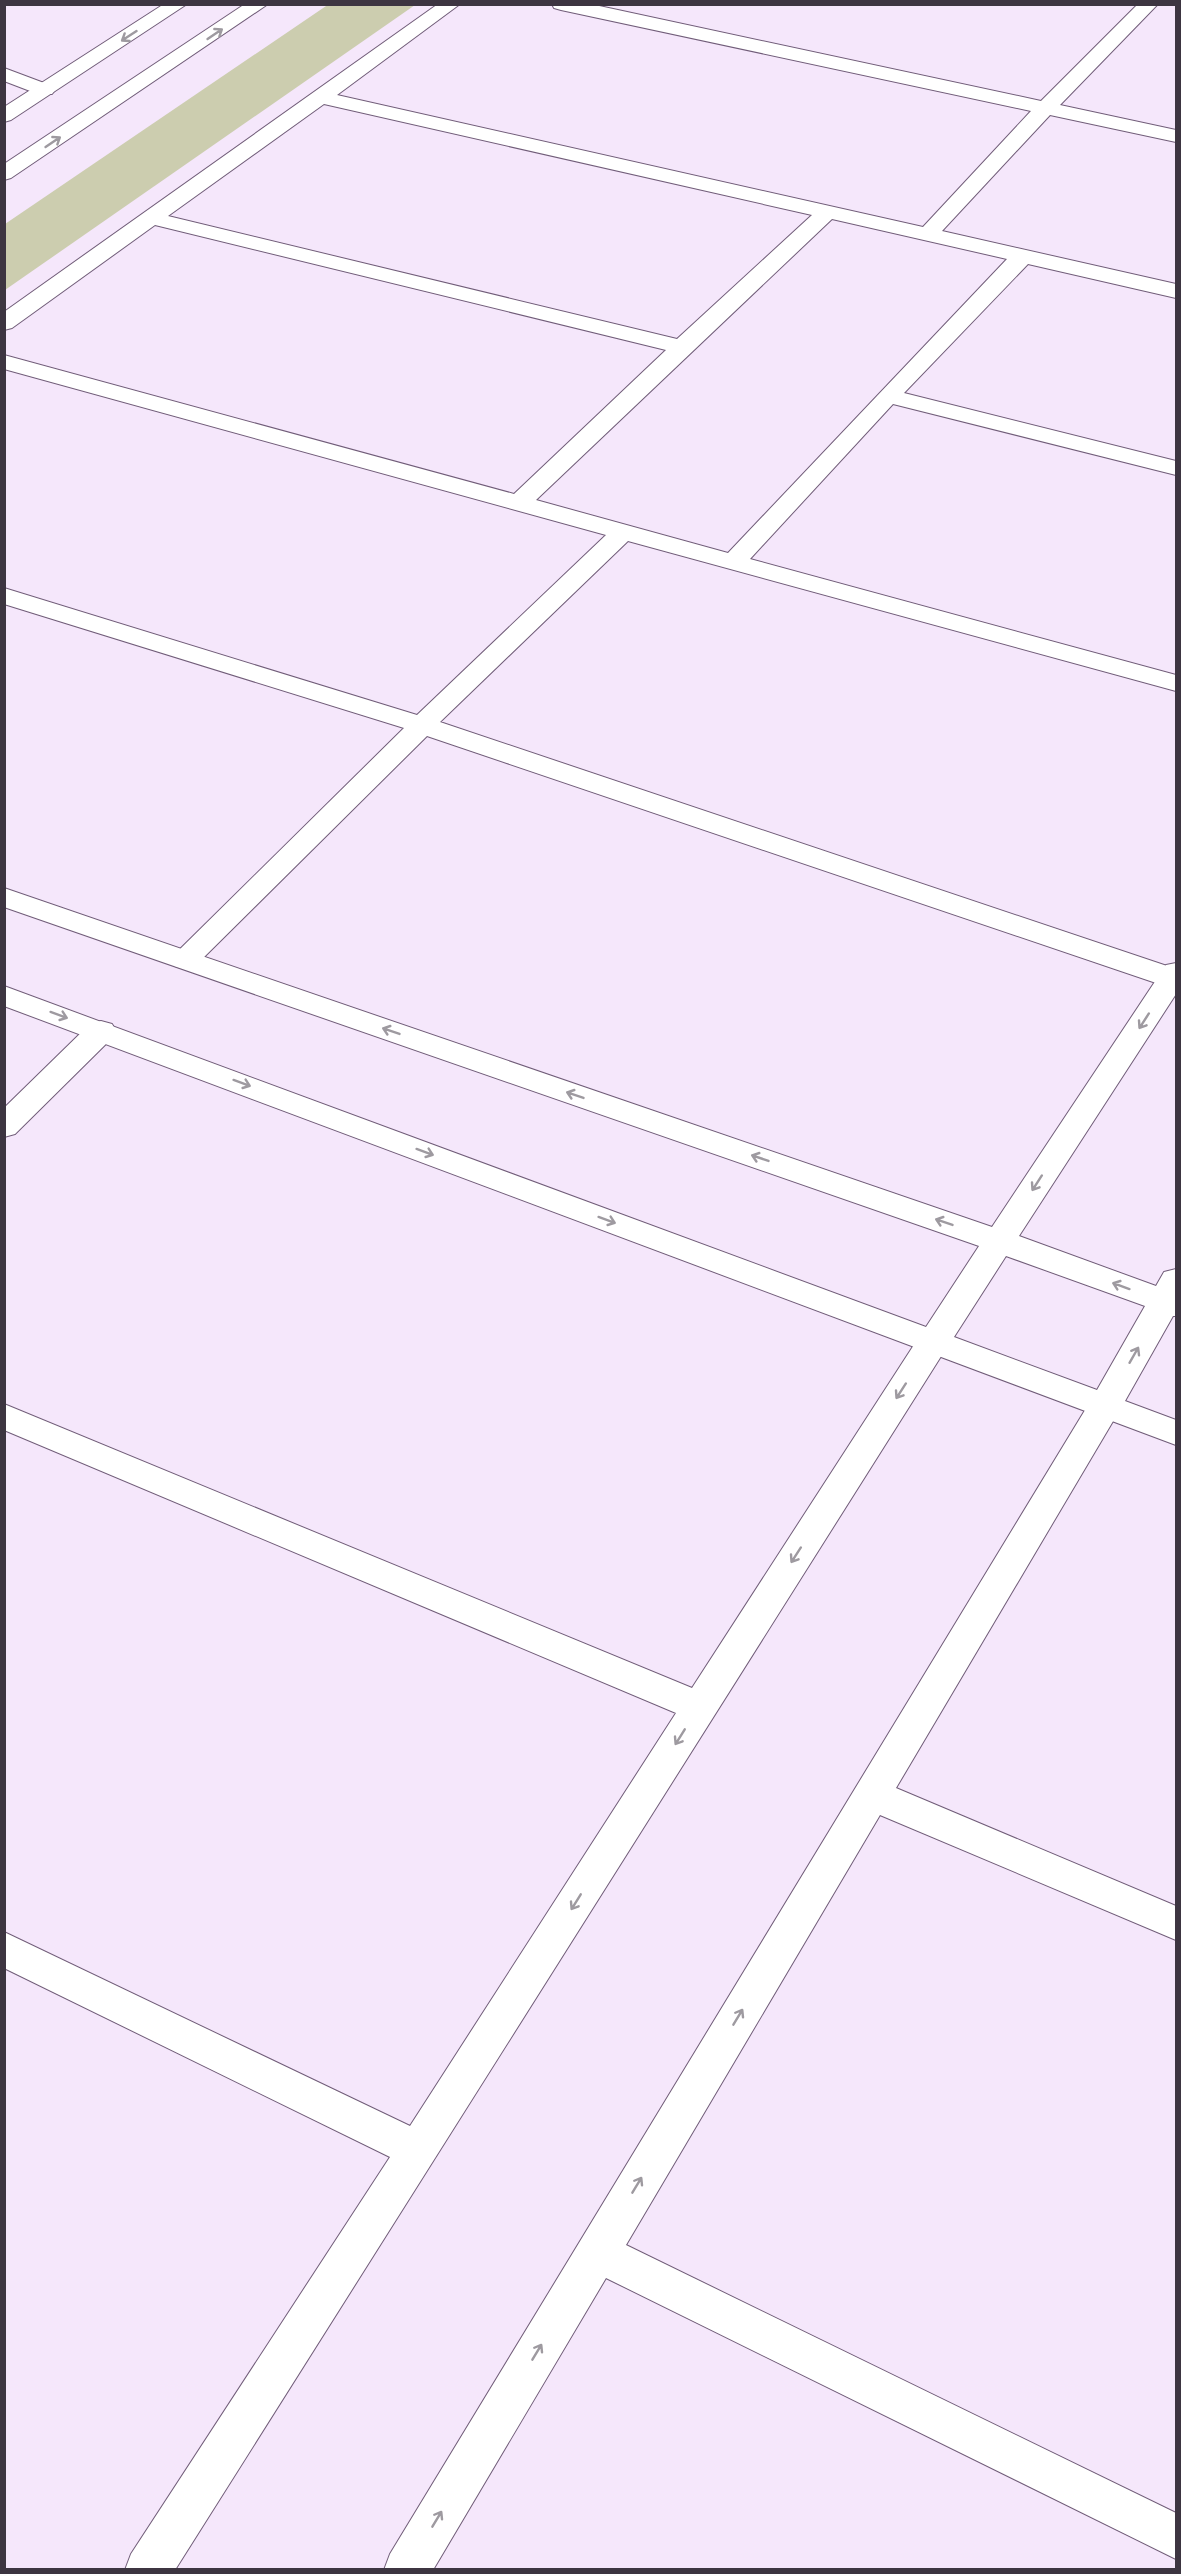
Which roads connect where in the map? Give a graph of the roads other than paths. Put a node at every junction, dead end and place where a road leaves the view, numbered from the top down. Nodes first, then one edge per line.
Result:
1 (178, 4) edge
2 (259, 4) edge
3 (450, 4) edge
4 (561, 4) edge
5 (1149, 4) edge
6 (4, 74) edge
7 (45, 90) junction
8 (321, 97) junction
9 (1044, 109) junction
10 (4, 116) edge
11 (1176, 136) edge
12 (4, 174) edge
13 (826, 213) junction
14 (151, 218) junction
15 (927, 234) junction
16 (1023, 256) junction
17 (1176, 291) edge
18 (4, 323) edge
19 (682, 347) junction
20 (4, 362) edge
21 (888, 396) junction
22 (1176, 468) edge
23 (520, 502) junction
24 (624, 531) junction
25 (734, 561) junction
26 (4, 596) edge
27 (1176, 683) edge
28 (422, 725) junction
29 (4, 897) edge
30 (185, 960) junction
31 (1174, 975) edge
32 (4, 995) edge
33 (101, 1031) junction
34 (4, 1127) edge
35 (999, 1241) junction
36 (1172, 1295) edge
37 (933, 1342) junction
38 (1105, 1406) junction
39 (4, 1416) edge
40 (1176, 1433) edge
41 (699, 1707) junction
42 (872, 1795) junction
43 (1176, 1923) edge
44 (4, 1949) edge
45 (418, 2150) junction
46 (597, 2252) junction
47 (1176, 2537) edge
48 (148, 2570) edge
49 (407, 2570) edge

1 -> 7 street
12 -> 2 street
3 - 8 street
4 - 9 street
5 - 9 street
6 - 7 street
7 - 10 street
8 - 13 street
8 - 14 street
9 - 11 street
9 - 15 street
13 - 15 street
13 - 19 street
14 - 18 street
14 - 19 street
15 - 16 street
16 - 17 street
16 - 21 street
19 - 23 street
20 - 23 street
21 - 22 street
21 - 25 street
23 - 24 street
24 - 25 street
24 - 28 street
25 - 27 street
26 - 28 street
28 - 30 street
28 - 31 street
29 - 30 street
35 -> 30 street
31 -> 35 street
32 -> 33 street
33 - 34 street
33 -> 37 street
36 -> 35 street
35 - 37 street
38 -> 36 street
37 - 38 street
37 -> 41 street
38 - 40 street
38 - 42 street
39 - 41 street
41 -> 45 street
42 - 43 street
46 -> 42 street
44 - 45 street
45 - 48 street
46 - 47 street
49 -> 46 street

